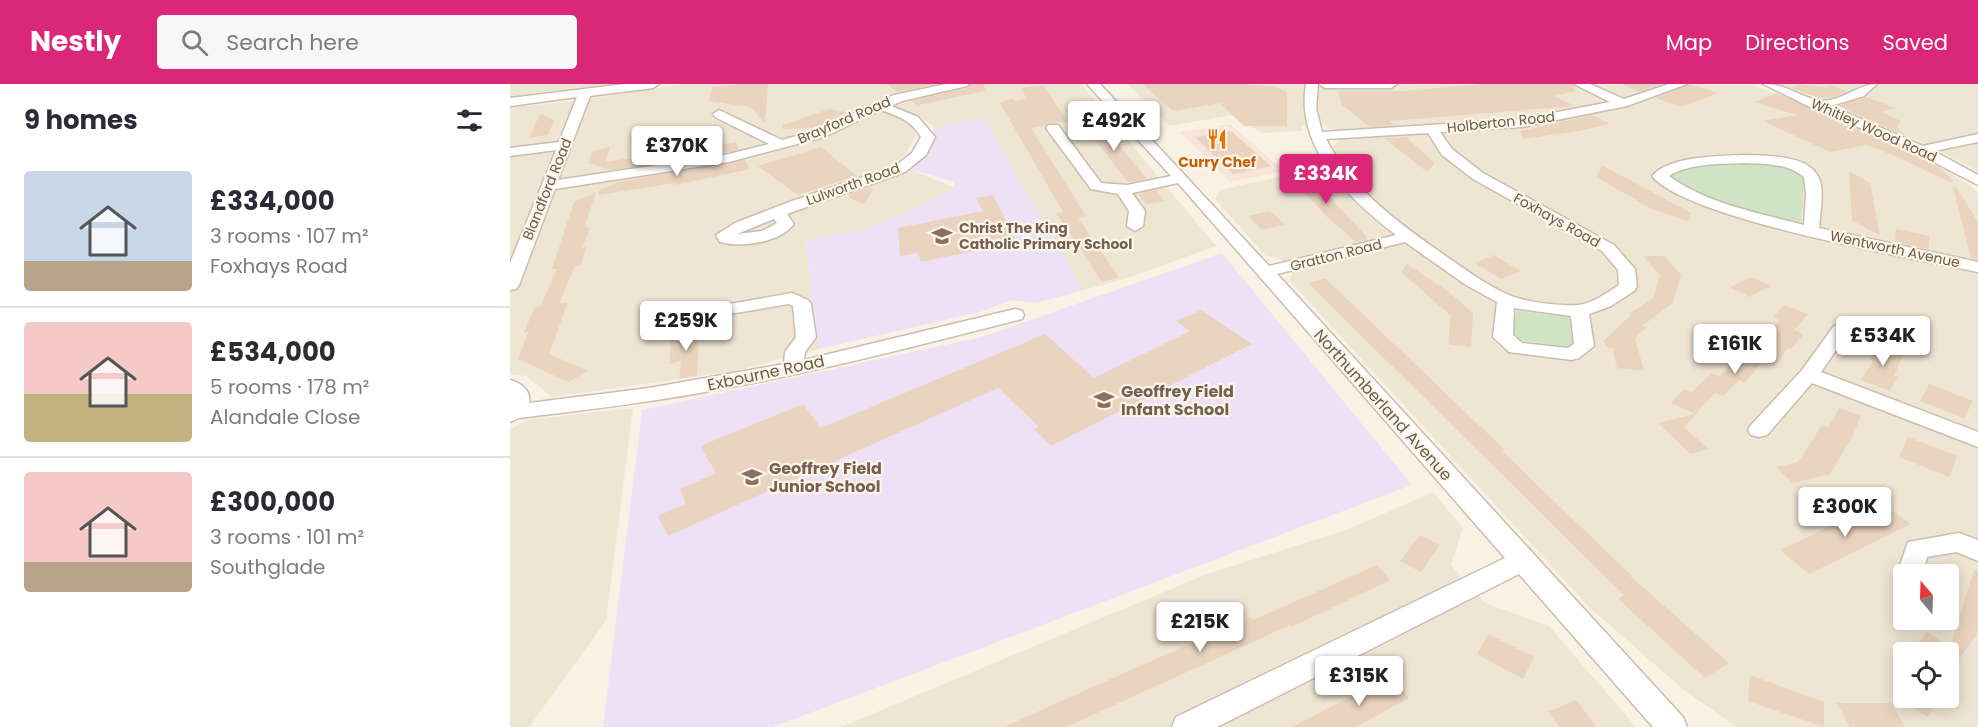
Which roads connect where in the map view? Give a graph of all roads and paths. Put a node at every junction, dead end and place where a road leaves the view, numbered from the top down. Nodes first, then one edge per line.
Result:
1 (653, 84) edge
2 (963, 84) edge
3 (1093, 84) edge
4 (1312, 84) edge
5 (1325, 84) edge
6 (1391, 84) edge
7 (1580, 84) edge
8 (1681, 84) edge
9 (1769, 84) edge
10 (1871, 84) edge
11 (585, 93) junction
12 (510, 102) edge
13 (1623, 103) junction
14 (1816, 105) junction
15 (879, 106) junction
16 (719, 114) dead end
17 (1053, 128) dead end
18 (1431, 128) junction
19 (1317, 136) junction
20 (1978, 138) edge
21 (565, 145) junction
22 (781, 145) junction
23 (1921, 150) junction
24 (510, 152) edge
25 (1181, 178) junction
26 (1978, 181) edge
27 (548, 186) junction
28 (1122, 190) junction
29 (778, 214) dead end
30 (1135, 226) dead end
31 (1811, 230) junction
32 (1408, 237) junction
33 (1978, 267) edge
34 (1264, 272) junction
35 (510, 285) edge
36 (1506, 300) junction
37 (724, 310) dead end
38 (1579, 310) junction
39 (1015, 315) dead end
40 (1841, 330) dead end
41 (793, 368) junction
42 (1809, 374) junction
43 (510, 386) edge
44 (512, 413) edge
45 (1759, 430) dead end
46 (1978, 440) edge
47 (1978, 550) edge
48 (1522, 561) junction
49 (1913, 564) edge
50 (1186, 727) edge
51 (1672, 727) edge

1 - 11 street
2 - 15 street, Brayford Road
3 - 25 street, Northumberland Avenue
4 - 19 street, Foxhays Road
5 - 6 street
7 - 13 street
8 - 13 street, Holberton Road
9 - 14 street, Whitley Wood Road
10 - 14 street
11 - 12 street
11 - 21 street, Blandford Road
13 - 18 street, Holberton Road
14 - 23 street, Whitley Wood Road
15 - 22 street, Brayford Road
15 - 29 street, Lulworth Road
16 - 22 street
17 - 28 street
18 - 19 street, Holberton Road
18 - 38 street, Foxhays Road
19 - 32 street, Foxhays Road
20 - 23 street
21 - 24 street
21 - 27 street, Blandford Road
22 - 27 street, Brayford Road
23 - 26 street, Whitley Wood Road
25 - 28 street
25 - 34 street, Northumberland Avenue
27 - 35 street, Blandford Road
28 - 30 street
31 - 31 street, Wentworth Avenue
31 - 33 street, Wentworth Avenue
32 - 34 street, Gratton Road
32 - 36 street, Foxhays Road
34 - 48 street, Northumberland Avenue
36 - 38 street, Foxhays Road
36 - 38 street
37 - 41 street
39 - 41 street, Exbourne Road
40 - 42 street
41 - 44 street, Exbourne Road
42 - 45 street
42 - 46 street
43 - 44 street
47 - 49 street
48 - 50 street
48 - 51 street, Northumberland Avenue

